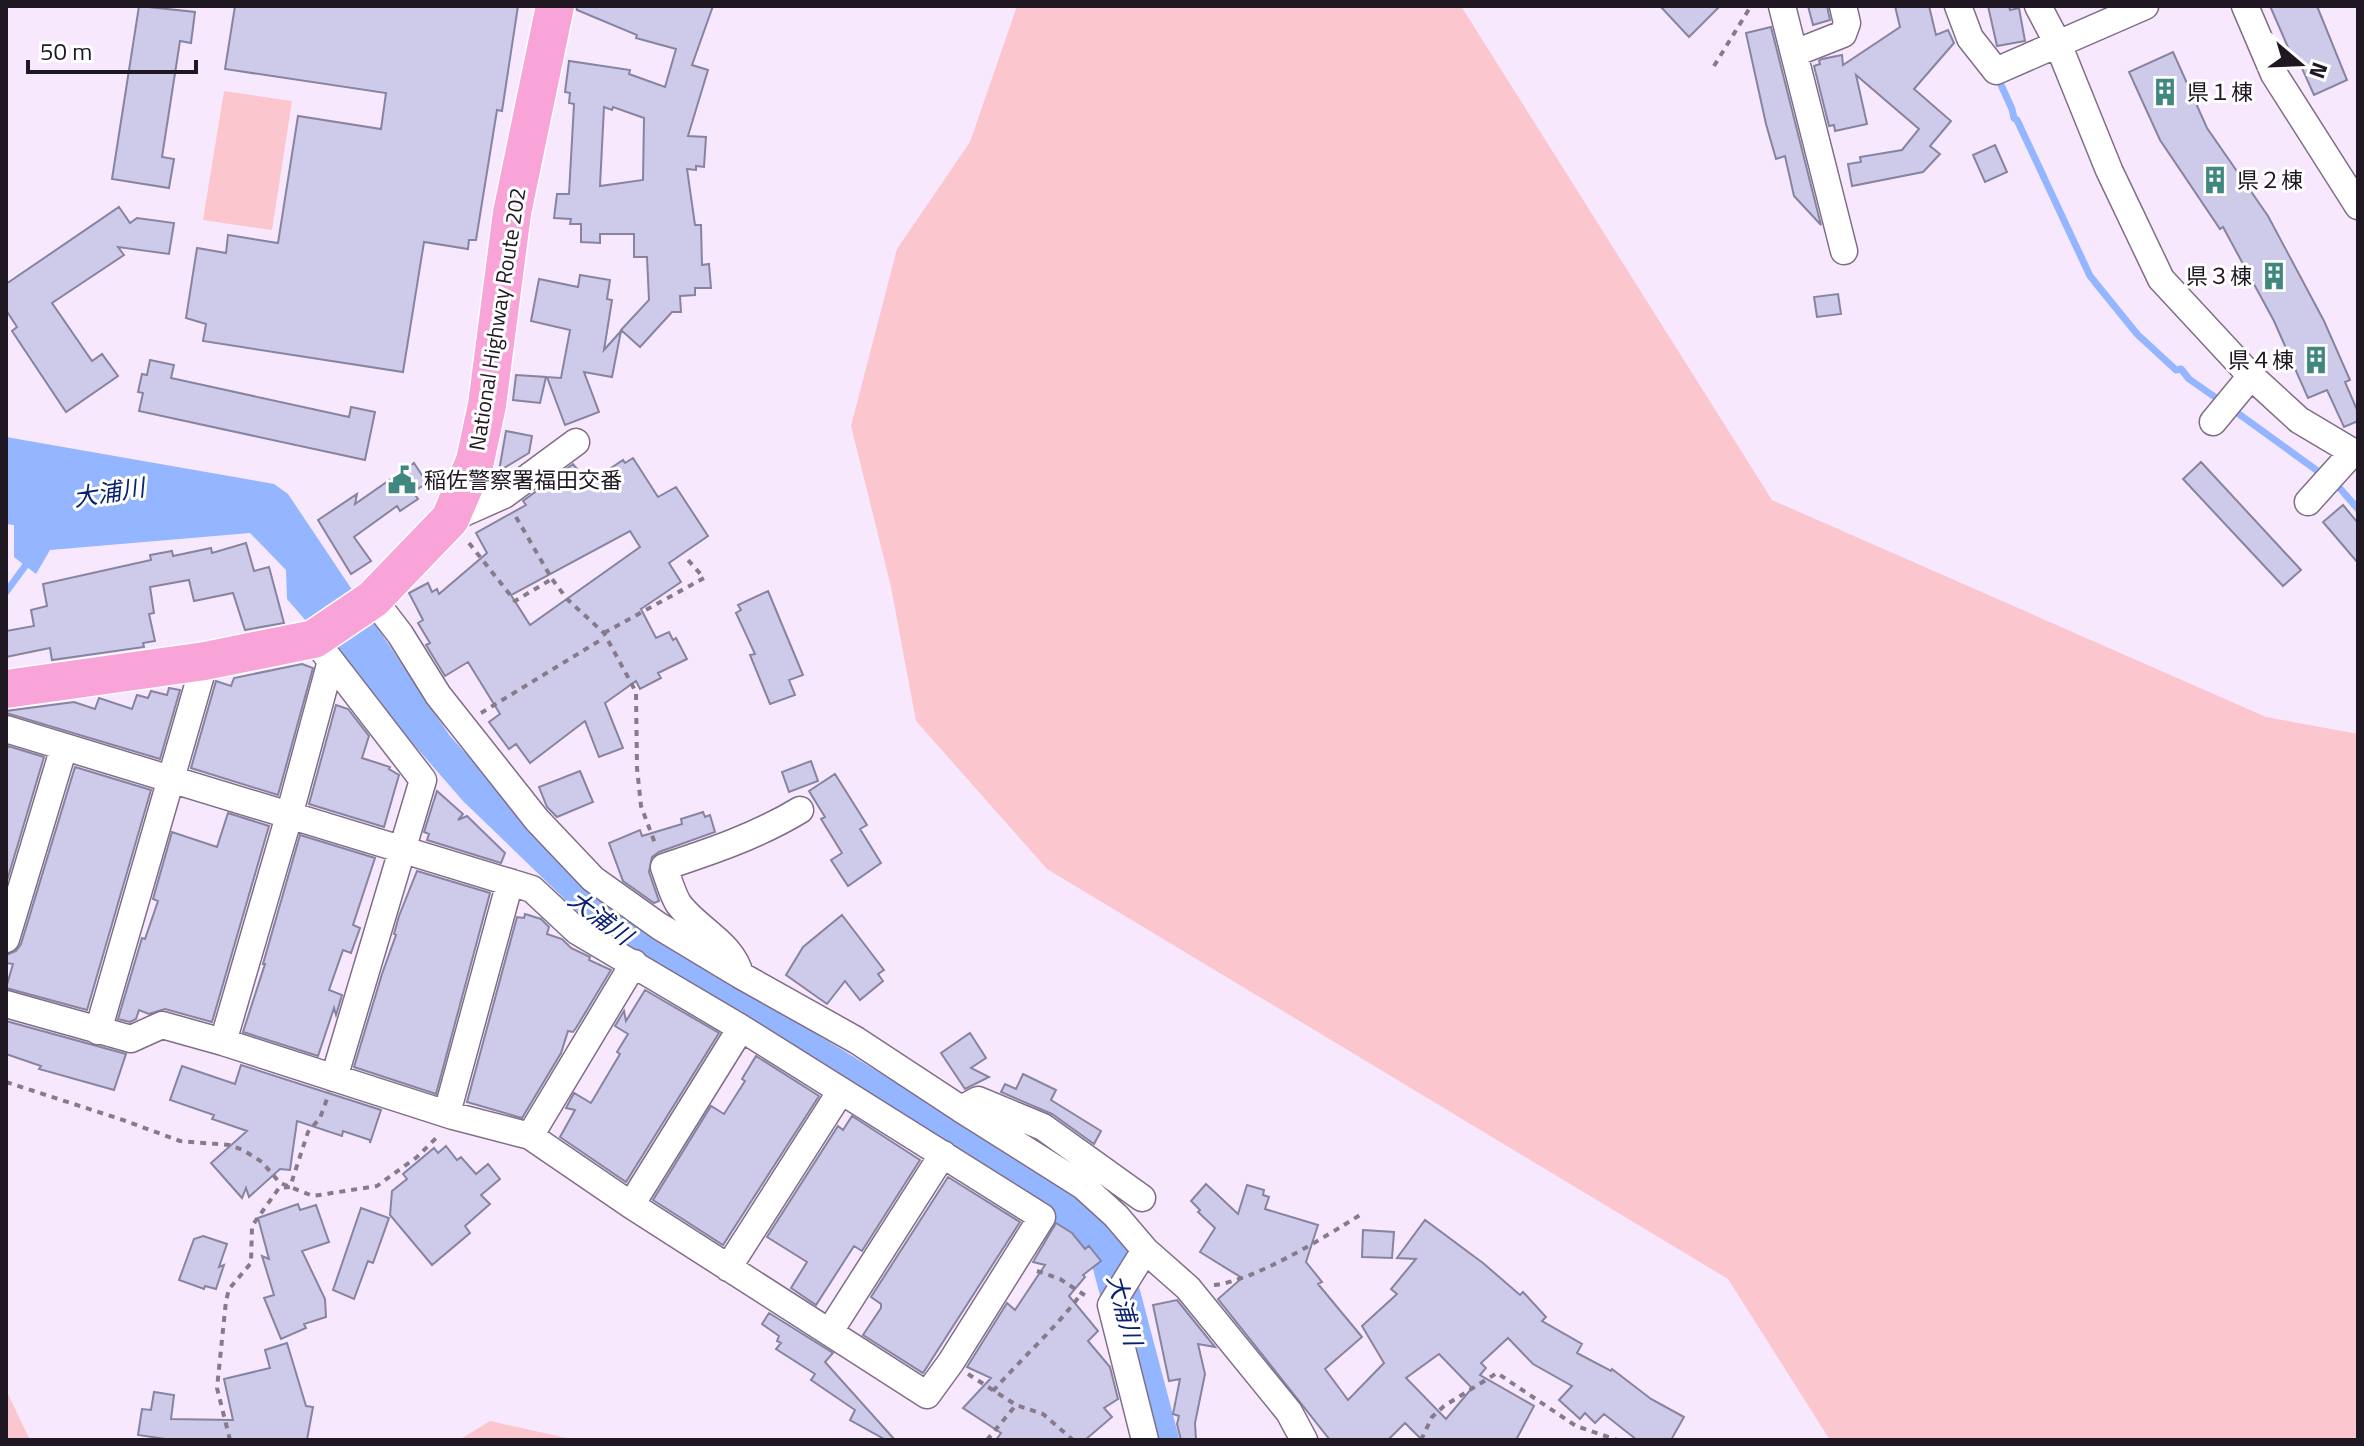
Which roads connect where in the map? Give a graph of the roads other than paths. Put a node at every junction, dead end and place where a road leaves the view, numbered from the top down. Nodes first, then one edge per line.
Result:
1 (555, 6) edge
2 (1782, 6) edge
3 (1843, 6) edge
4 (1958, 6) edge
5 (2038, 6) edge
6 (2145, 6) edge
7 (2245, 6) edge
8 (2058, 44) junction
9 (1795, 53) junction
10 (2358, 206) edge
11 (1844, 251) dead end
12 (2251, 376) junction
13 (2213, 422) dead end
14 (576, 442) dead end
15 (2355, 453) edge
16 (2308, 502) dead end
17 (450, 519) junction
18 (373, 599) junction
19 (323, 644) junction
20 (205, 661) junction
21 (6, 689) edge
22 (6, 729) edge
23 (64, 747) junction
24 (171, 781) junction
25 (800, 810) dead end
26 (289, 816) junction
27 (401, 850) junction
28 (510, 882) junction
29 (677, 902) junction
30 (659, 926) junction
31 (6, 939) edge
32 (634, 963) junction
33 (740, 975) junction
34 (6, 1004) edge
35 (741, 1028) junction
36 (98, 1031) junction
37 (223, 1042) junction
38 (334, 1078) junction
39 (841, 1091) junction
40 (961, 1109) junction
41 (450, 1114) junction
42 (530, 1136) junction
43 (943, 1154) junction
44 (1142, 1198) dead end
45 (631, 1205) junction
46 (1145, 1250) junction
47 (728, 1268) junction
48 (830, 1331) junction
49 (1145, 1440) edge
50 (1304, 1440) edge

1 - 17 highway, National Highway Route 202
2 - 9 street
3 - 9 street
4 - 8 street
5 - 8 street
6 - 8 street
7 - 10 street
8 - 12 street
9 - 11 street
12 - 13 street
12 - 15 street
14 - 17 street
15 - 16 street
17 - 18 highway, National Highway Route 202
18 - 19 highway, National Highway Route 202
18 - 30 street
19 - 20 highway, National Highway Route 202
19 - 26 street
19 - 27 street
20 - 21 highway, National Highway Route 202
20 - 24 street
22 - 23 street
23 - 24 street
23 - 31 street
24 - 26 street
24 - 36 street
25 - 29 street
26 - 27 street
26 - 37 street
27 - 28 street
27 - 38 street
28 - 32 street
28 - 41 street
29 - 30 street
29 - 33 street
30 - 33 street
32 - 35 street
32 - 42 street
33 - 40 street
34 - 36 street
35 - 39 street
35 - 45 street
36 - 37 street
37 - 38 street
38 - 41 street
39 - 43 street
39 - 47 street
40 - 44 street
40 - 46 street
41 - 42 street
42 - 45 street
43 - 48 street
43 - 48 street
45 - 47 street
46 - 49 street
46 - 50 street
47 - 48 street

